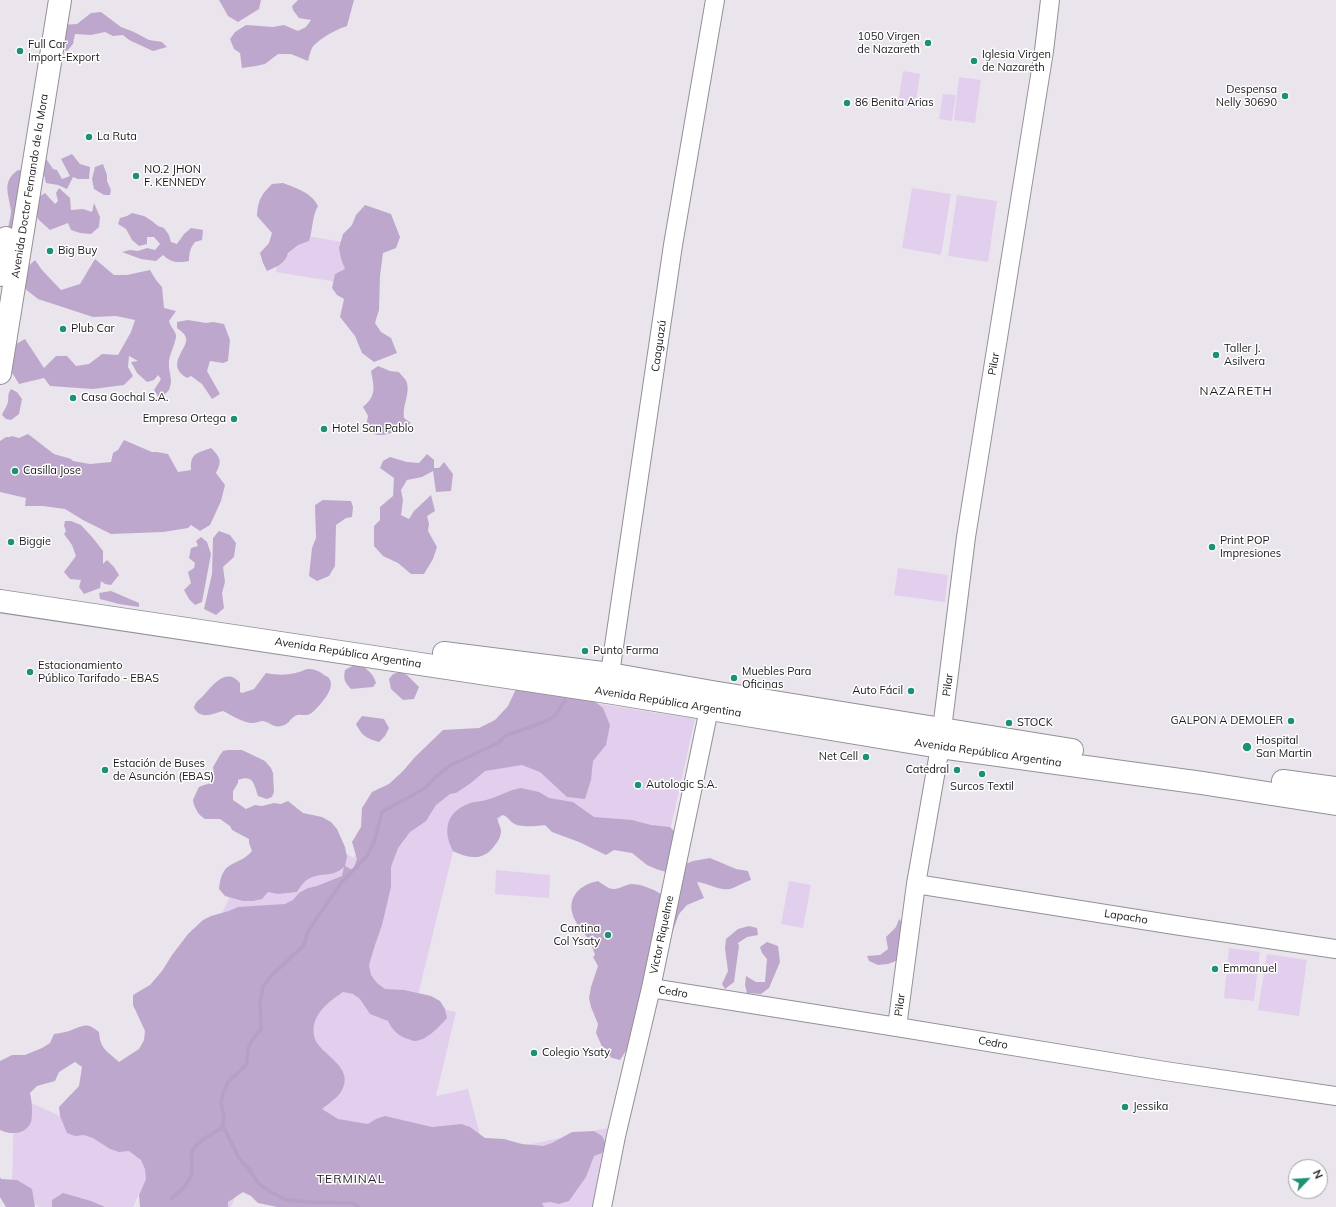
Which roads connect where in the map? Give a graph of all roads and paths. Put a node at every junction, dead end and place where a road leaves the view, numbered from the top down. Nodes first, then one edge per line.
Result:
1 (45, 0) edge
2 (60, 0) edge
3 (715, 0) edge
4 (1050, 0) edge
5 (0, 275) edge
6 (0, 373) edge
7 (0, 588) edge
8 (0, 601) edge
9 (609, 683) junction
10 (709, 710) junction
11 (941, 738) junction
12 (1336, 788) edge
13 (1336, 804) edge
14 (916, 884) junction
15 (1336, 949) edge
16 (651, 988) junction
17 (897, 1027) junction
18 (1336, 1096) edge
19 (602, 1207) edge

1 - 5 highway, Avenida Doctor Fernando de la Mora
2 - 6 highway, Avenida Doctor Fernando de la Mora
3 - 9 street, Caaguazú
4 - 11 street, Pilar
7 - 9 highway, Avenida República Argentina
8 - 9 highway, Avenida República Argentina
9 - 10 highway, Avenida República Argentina
9 - 11 highway, Avenida República Argentina
10 - 11 highway, Avenida República Argentina
10 - 16 street, Victor Riquelme
11 - 12 highway, Avenida República Argentina
11 - 13 highway, Avenida República Argentina
11 - 14 street, Pilar
14 - 15 street, Lapacho
14 - 17 street, Pilar
16 - 17 street, Cedro
16 - 19 street, Victor Riquelme
17 - 18 street, Cedro

